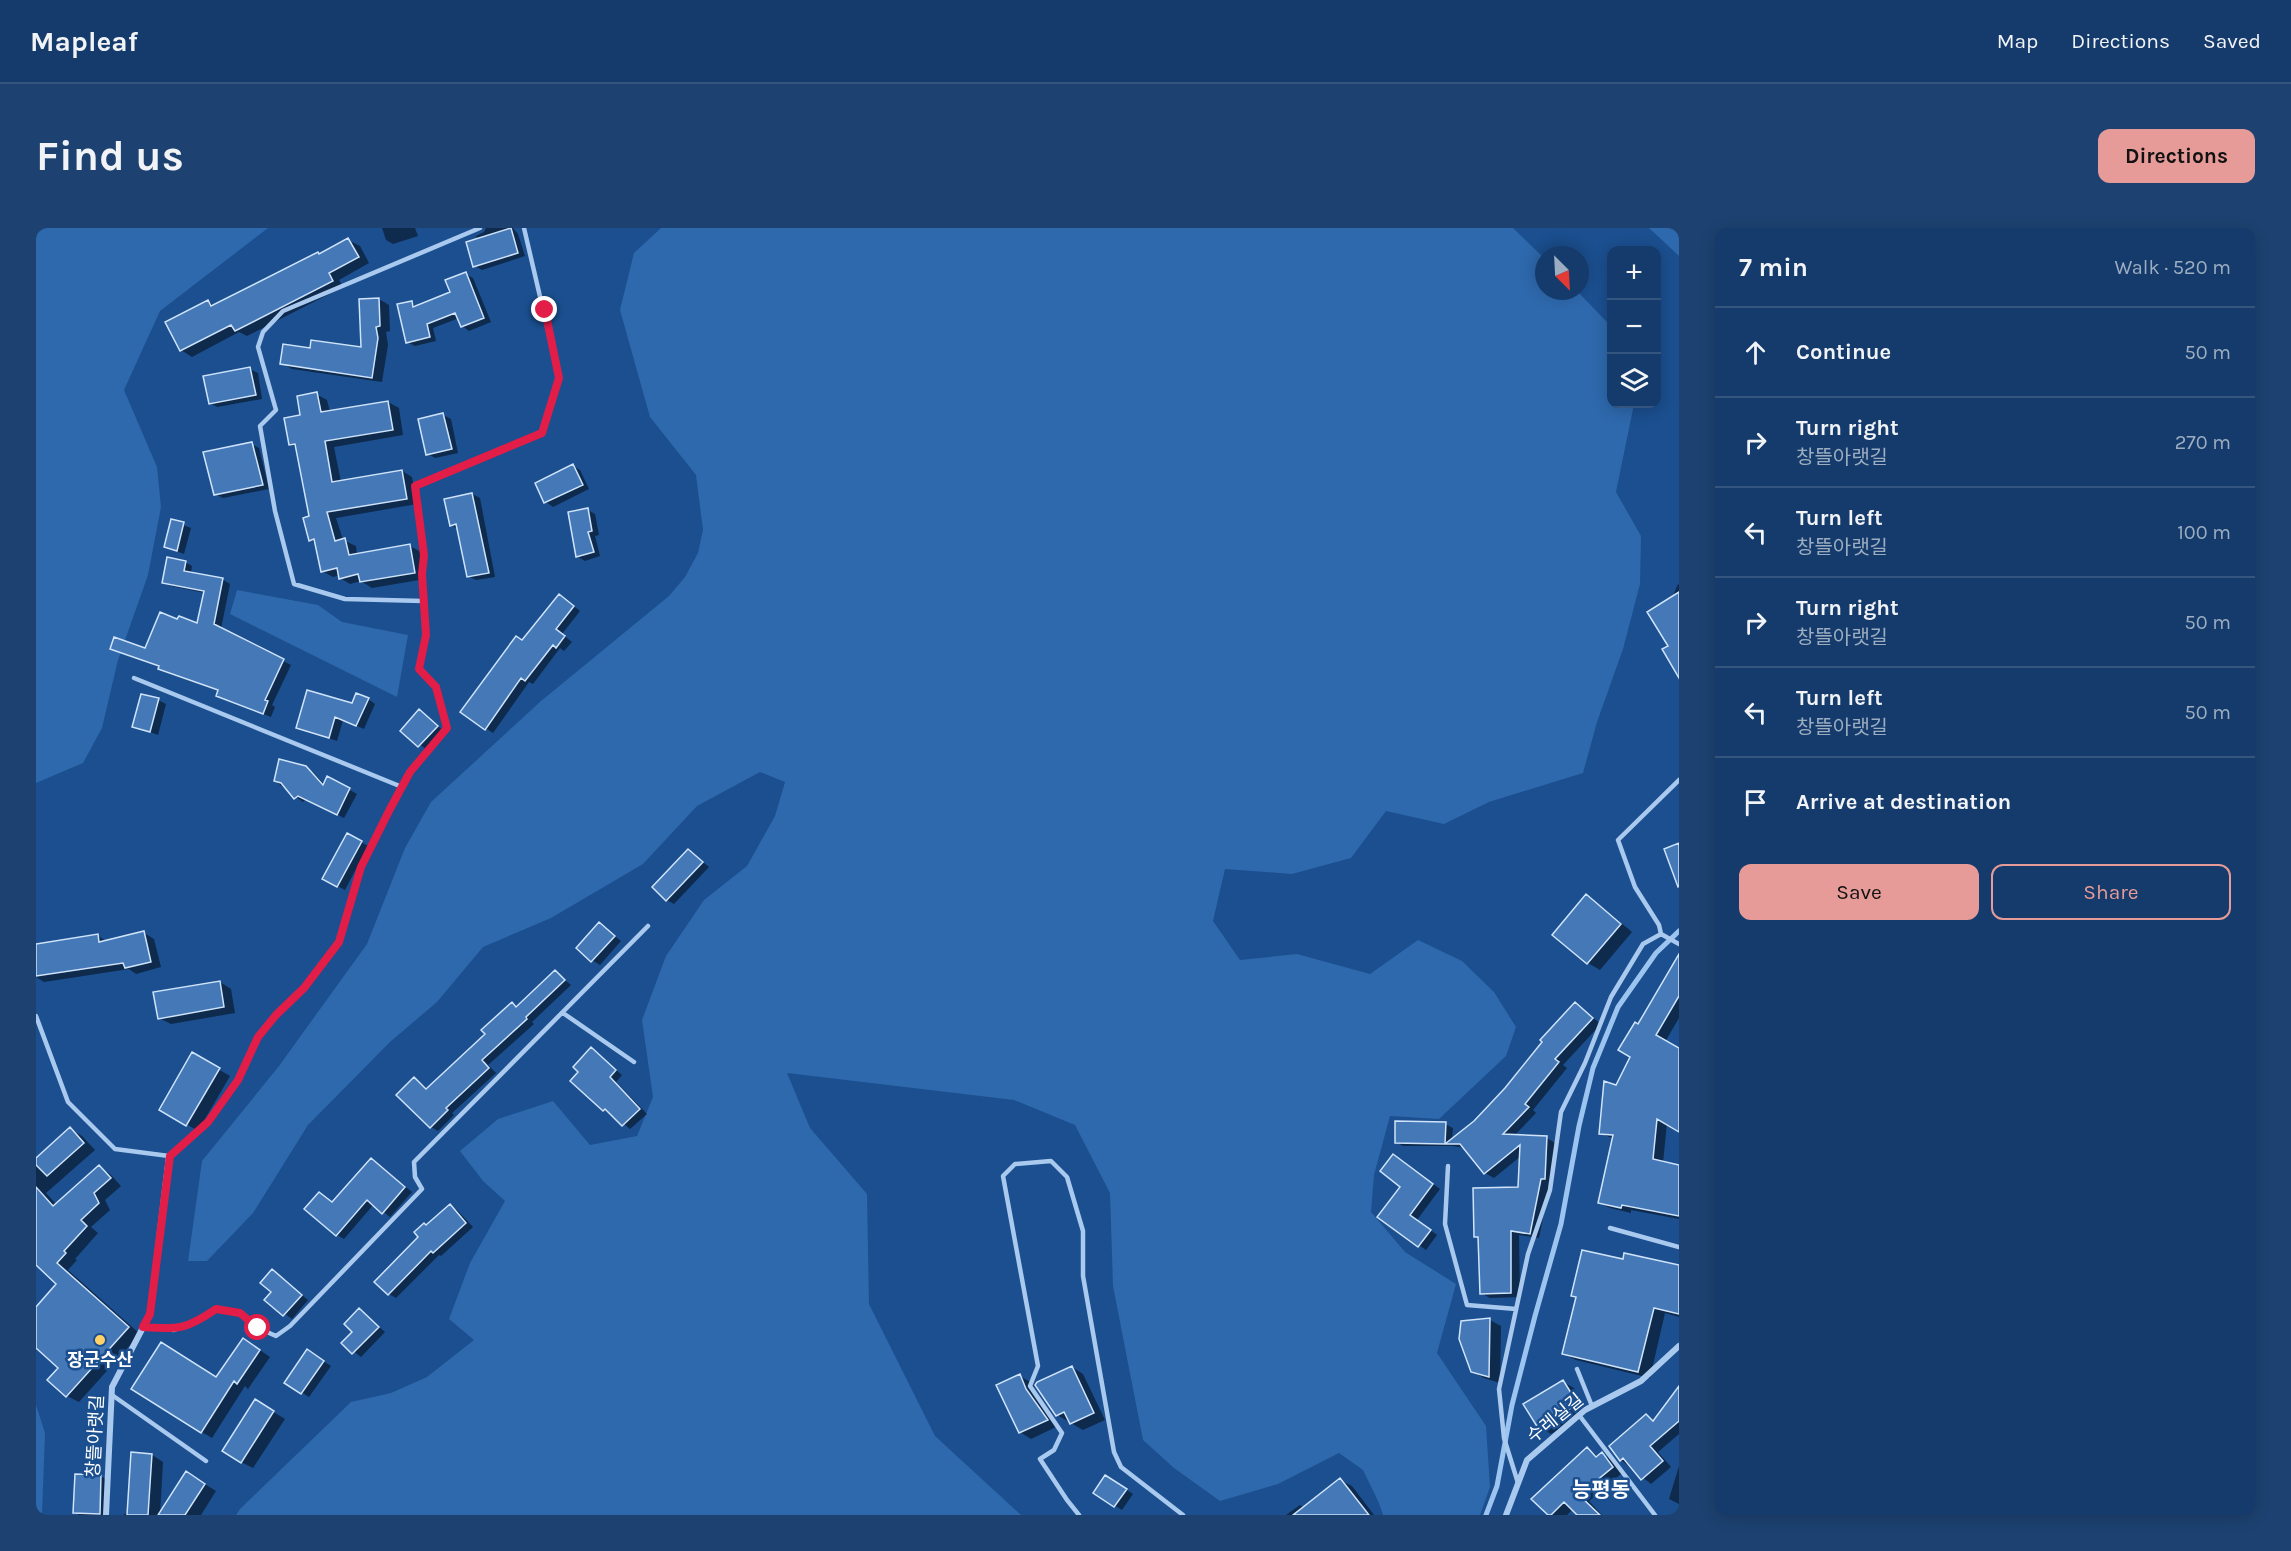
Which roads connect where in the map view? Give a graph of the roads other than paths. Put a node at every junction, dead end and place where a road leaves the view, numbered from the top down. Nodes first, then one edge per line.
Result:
1 (480, 228) edge
2 (524, 228) edge
3 (423, 601) junction
4 (134, 678) dead end
5 (1679, 780) edge
6 (402, 787) junction
7 (648, 926) dead end
8 (1661, 935) junction
9 (1679, 944) edge
10 (563, 1012) junction
11 (36, 1016) edge
12 (634, 1062) dead end
13 (170, 1156) junction
14 (1448, 1166) dead end
15 (1610, 1228) dead end
16 (1679, 1247) edge
17 (1516, 1310) junction
18 (143, 1327) junction
19 (1679, 1346) edge
20 (1577, 1369) dead end
21 (112, 1395) junction
22 (1592, 1406) junction
23 (1579, 1415) junction
24 (206, 1461) dead end
25 (1518, 1483) junction
26 (106, 1515) edge
27 (1079, 1515) edge
28 (1183, 1515) edge
29 (1506, 1515) edge
30 (1655, 1515) edge

1 - 3 lane
2 - 3 lane
3 - 6 lane
4 - 6 lane
5 - 8 lane
6 - 13 lane
7 - 10 lane
8 - 9 lane
8 - 17 lane
10 - 12 lane
10 - 18 lane
11 - 13 lane
13 - 18 street, 창뜰아랫길
14 - 17 lane
15 - 16 lane
17 - 25 lane
18 - 21 street, 창뜰아랫길
19 - 22 street, 수레실길
20 - 22 lane
21 - 24 lane
21 - 26 street, 창뜰아랫길
22 - 23 street, 수레실길
23 - 25 street, 수레실길
23 - 30 lane
25 - 29 street, 수레실길
27 - 28 lane

